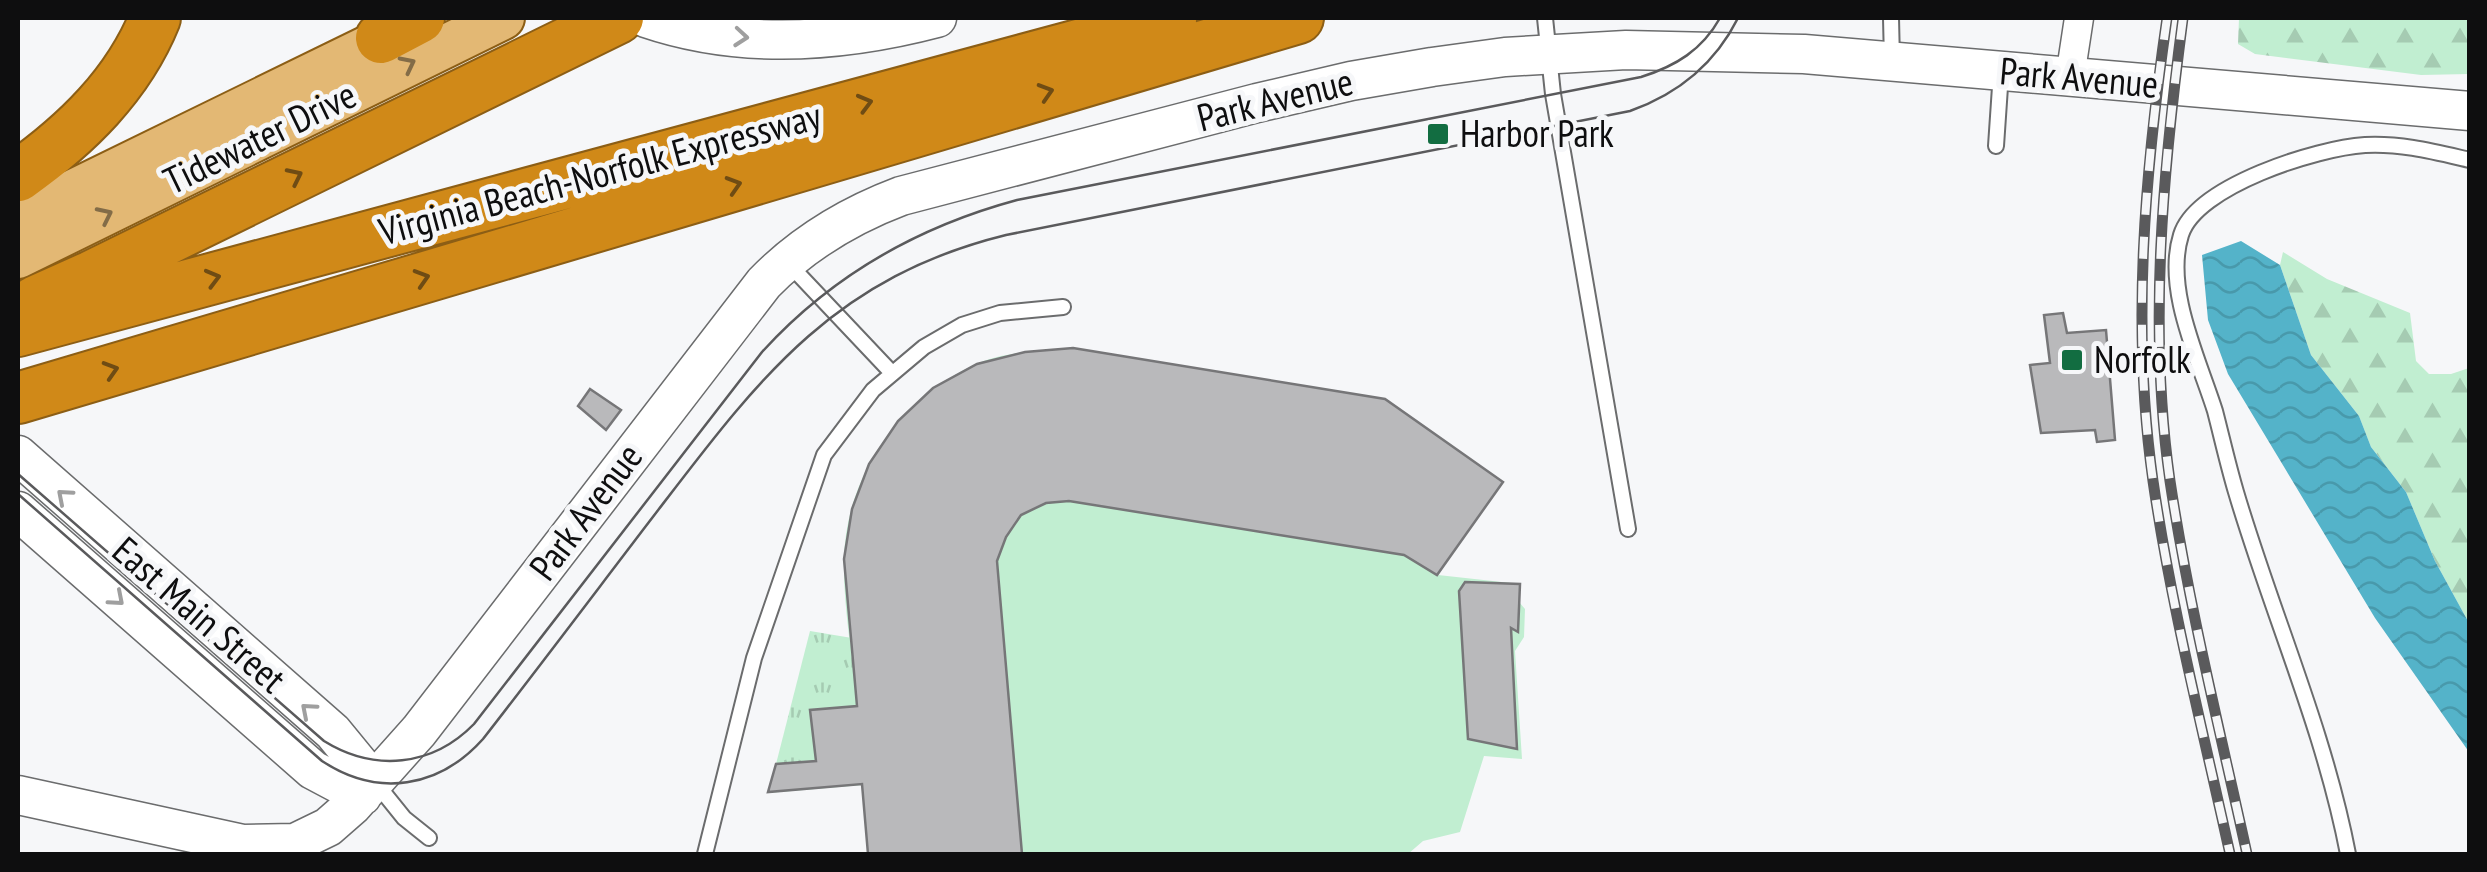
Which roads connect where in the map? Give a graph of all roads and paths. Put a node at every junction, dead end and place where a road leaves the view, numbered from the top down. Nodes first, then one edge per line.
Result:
1 (154, 18) edge
2 (432, 18) edge
3 (503, 18) edge
4 (618, 18) edge
5 (646, 18) edge
6 (937, 18) edge
7 (1182, 18) edge
8 (1298, 18) edge
9 (1891, 18) edge
10 (2079, 18) edge
11 (400, 28) edge
12 (1547, 36) edge
13 (1892, 62) junction
14 (2001, 71) junction
15 (2070, 77) junction
16 (2470, 111) edge
17 (250, 123) junction
18 (1996, 146) dead end
19 (2470, 160) edge
20 (18, 176) edge
21 (18, 218) edge
22 (18, 257) edge
23 (786, 262) junction
24 (18, 308) edge
25 (1063, 308) dead end
26 (18, 331) edge
27 (891, 372) junction
28 (18, 398) edge
29 (18, 455) edge
30 (18, 511) edge
31 (1628, 529) dead end
32 (368, 789) junction
33 (18, 795) edge
34 (429, 838) dead end
35 (705, 854) edge
36 (2348, 854) edge

1 - 20 highway
2 - 11 main road, Tidewater Drive
17 -> 3 main road, Tidewater Drive
24 -> 4 highway
5 -> 6 main road
26 -> 7 highway, Virginia Beach-Norfolk Expressway
28 -> 8 highway
9 - 13 lane
10 - 15 street
11 - 17 main road, Tidewater Drive
12 - 13 main road, Park Avenue
12 - 23 main road, Park Avenue
12 - 31 lane
13 - 14 main road, Park Avenue
14 - 15 main road, Park Avenue
14 - 18 lane
15 - 16 main road, Park Avenue
17 - 21 main road, Tidewater Drive
22 -> 17 main road, Tidewater Drive
19 - 36 lane
23 - 27 lane
23 - 32 main road, Park Avenue
25 - 27 lane
27 - 35 lane
32 -> 29 main road, East Main Street
30 -> 32 main road, East Main Street
32 - 33 main road, Park Avenue
32 - 34 lane

